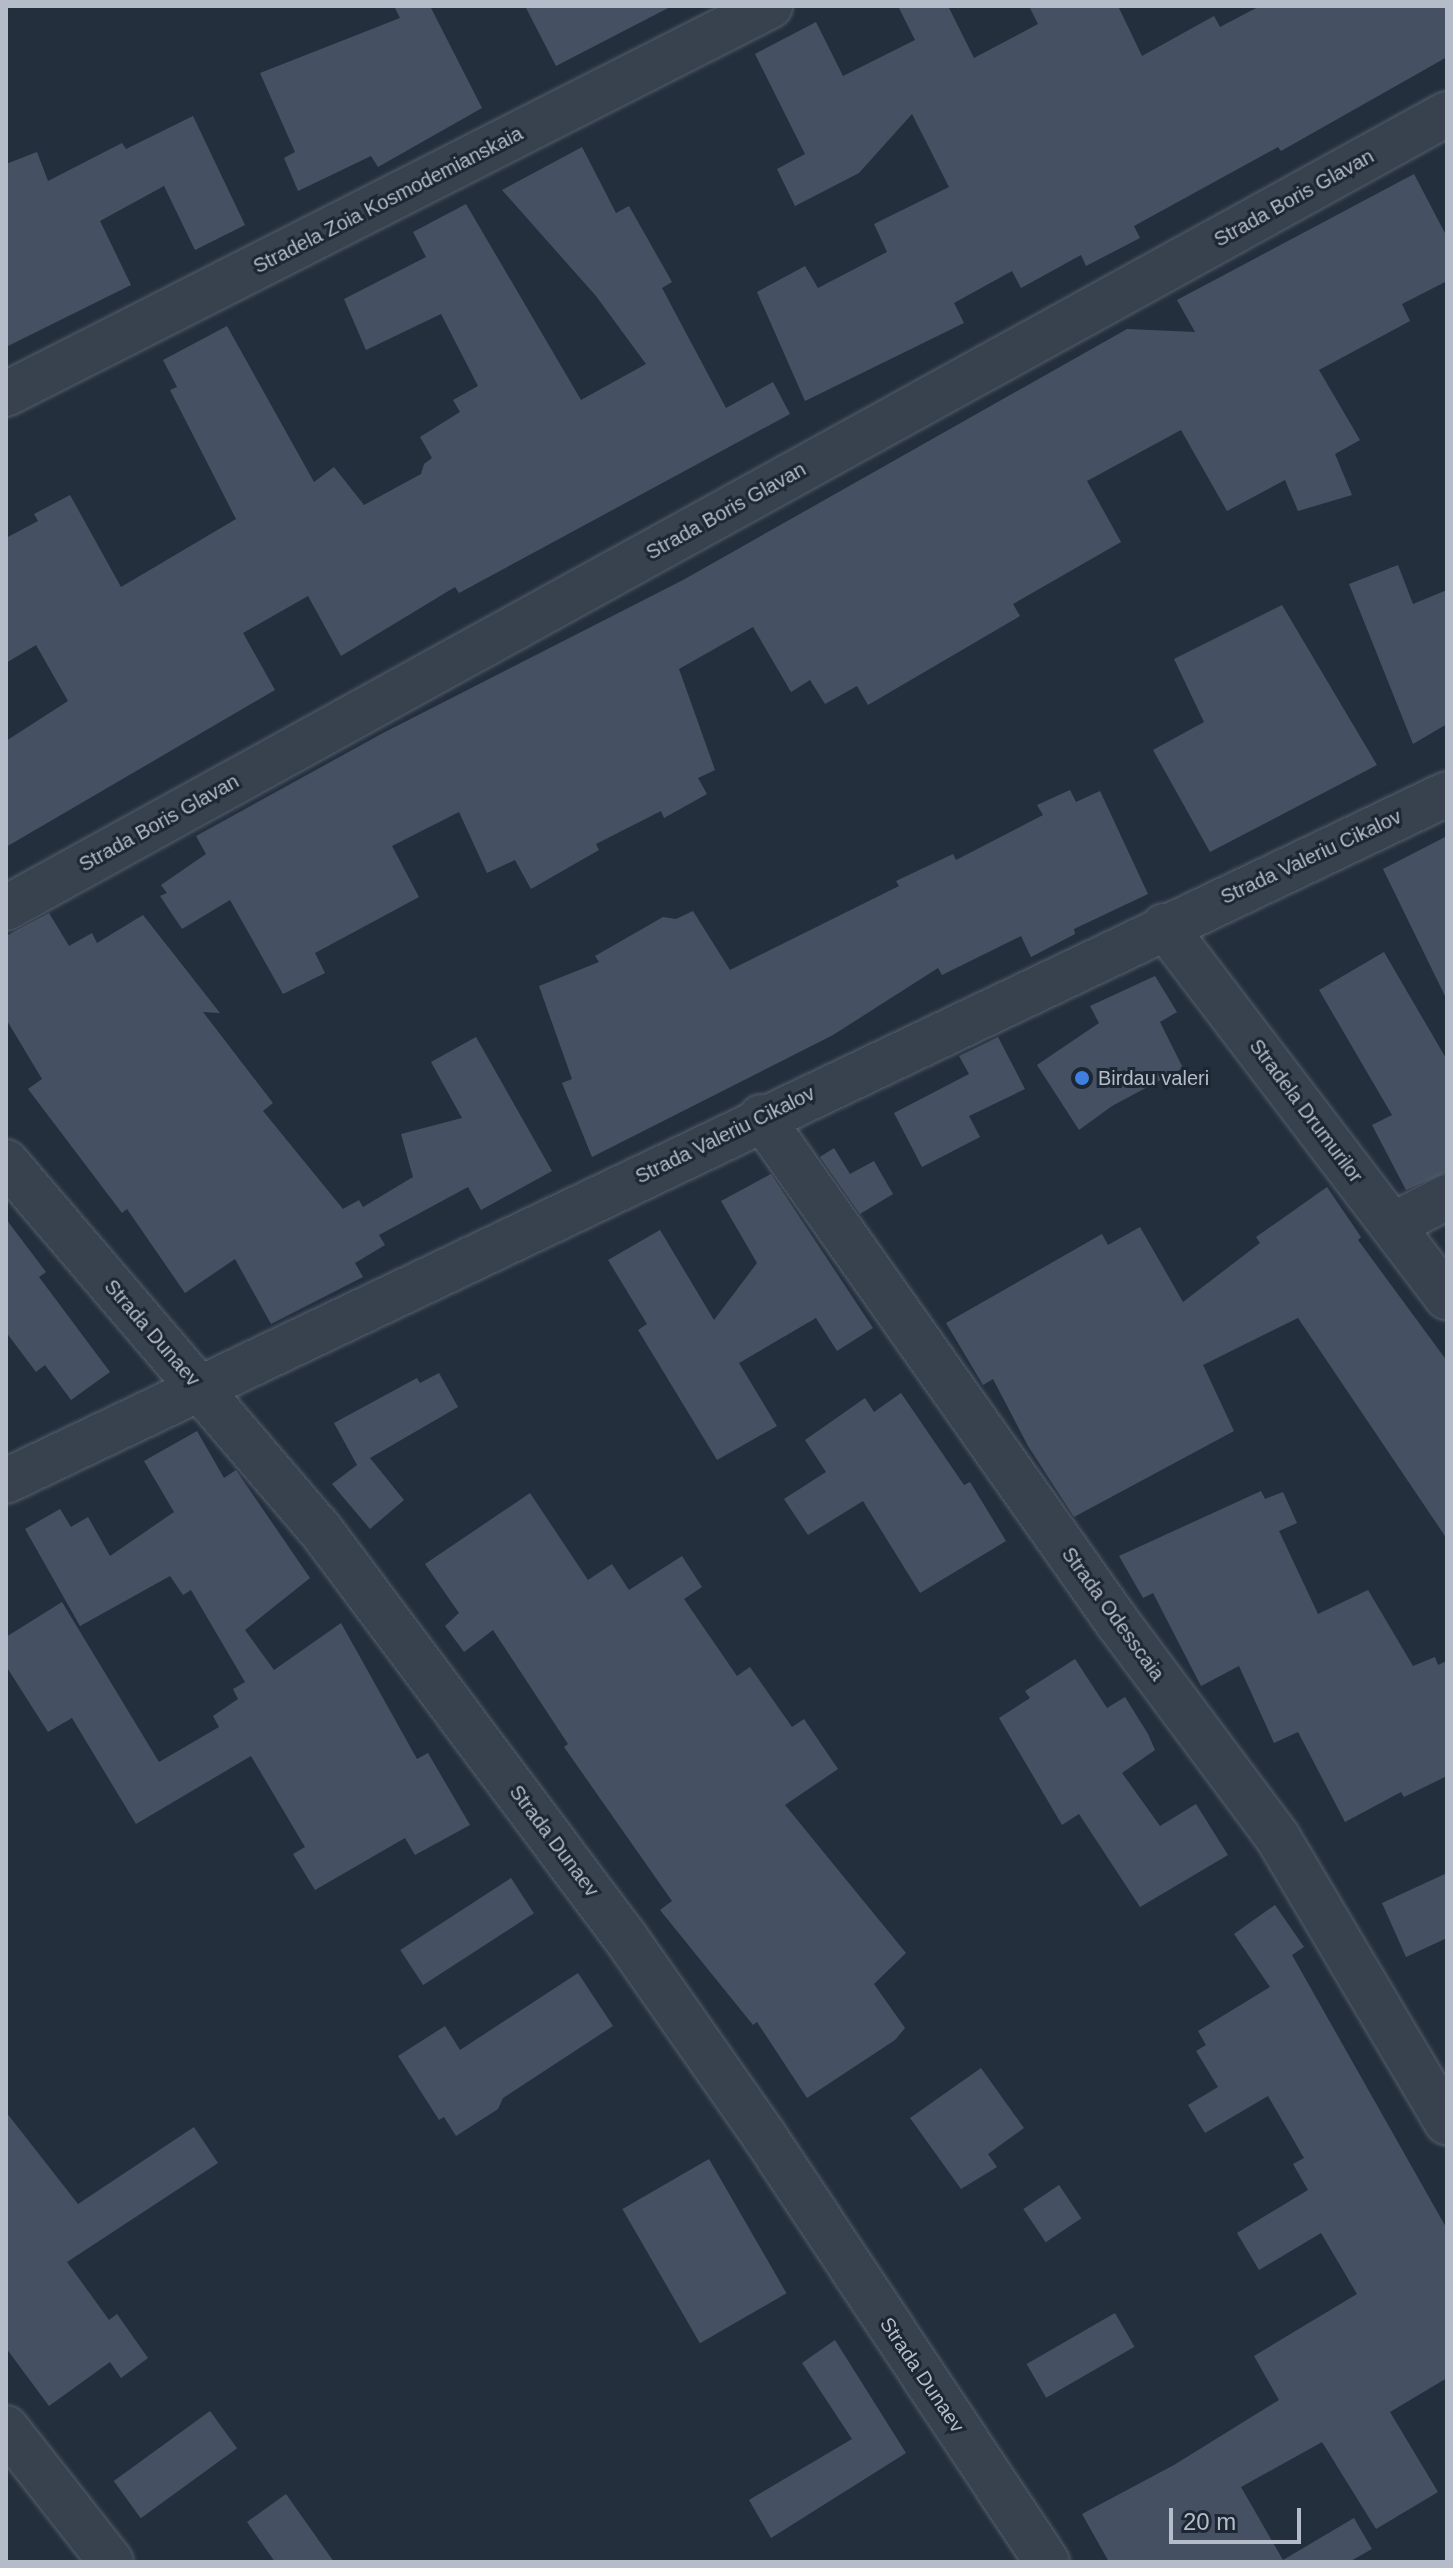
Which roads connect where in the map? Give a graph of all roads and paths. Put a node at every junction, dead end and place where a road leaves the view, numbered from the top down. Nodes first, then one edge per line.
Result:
1 (770, 6) edge
2 (1447, 114) edge
3 (6, 394) edge
4 (1447, 794) edge
5 (6, 908) edge
6 (1164, 926) junction
7 (761, 1117) junction
8 (6, 1162) edge
9 (1447, 1197) edge
10 (1393, 1225) junction
11 (1447, 1297) edge
12 (202, 1391) junction
13 (6, 1481) edge
14 (1447, 2123) edge
15 (6, 2428) edge
16 (111, 2562) edge
17 (1047, 2562) edge

1 - 3 street, Stradela Zoia Kosmodemianskaia
2 - 5 street, Strada Boris Glavan
4 - 6 street, Strada Valeriu Cikalov
6 - 7 street, Strada Valeriu Cikalov
6 - 10 street, Stradela Drumurilor
7 - 12 street, Strada Valeriu Cikalov
7 - 14 street, Strada Odesscaia
8 - 12 street, Strada Dunaev
9 - 10 street
10 - 11 street, Stradela Drumurilor
12 - 13 street, Strada Valeriu Cikalov
12 - 17 street, Strada Dunaev
15 - 16 street

